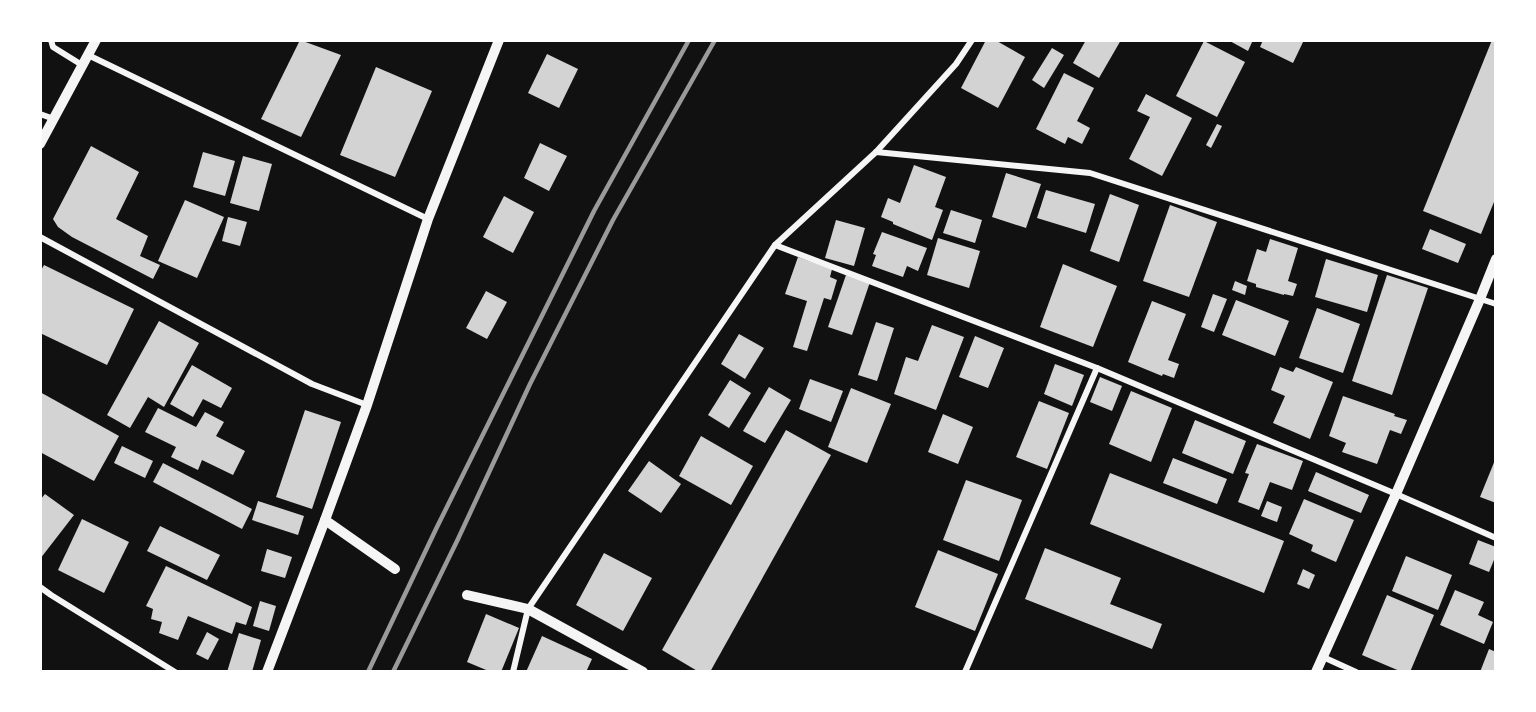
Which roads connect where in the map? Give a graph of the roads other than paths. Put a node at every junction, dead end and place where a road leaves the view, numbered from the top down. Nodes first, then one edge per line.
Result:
1 (51, 40) edge
2 (96, 40) edge
3 (499, 40) edge
4 (972, 40) edge
5 (85, 60) junction
6 (40, 114) edge
7 (54, 119) junction
8 (40, 144) edge
9 (876, 152) junction
10 (428, 219) junction
11 (40, 237) edge
12 (775, 245) junction
13 (1496, 259) edge
14 (1480, 299) junction
15 (1496, 304) edge
16 (1098, 368) junction
17 (367, 405) junction
18 (1396, 494) junction
19 (325, 520) junction
20 (1496, 538) edge
21 (395, 569) dead end
22 (40, 587) edge
23 (467, 595) dead end
24 (528, 609) junction
25 (1322, 656) junction
26 (175, 672) edge
27 (267, 672) edge
28 (513, 672) edge
29 (643, 672) edge
30 (965, 672) edge
31 (1316, 672) edge
32 (1356, 672) edge

1 - 5 street
2 - 5 street
3 - 10 street
4 - 9 street
5 - 7 street
5 - 10 street
6 - 7 street
7 - 8 street
9 - 12 street
9 - 14 street
10 - 17 street
11 - 17 street
12 - 16 street
12 - 24 street
13 - 14 street
14 - 15 street
14 - 18 street
16 - 18 street
16 - 30 street
17 - 19 street
18 - 20 street
18 - 25 street
19 - 21 street
19 - 27 street
22 - 26 street
23 - 24 street
24 - 28 street
24 - 29 street
25 - 31 street
25 - 32 street

